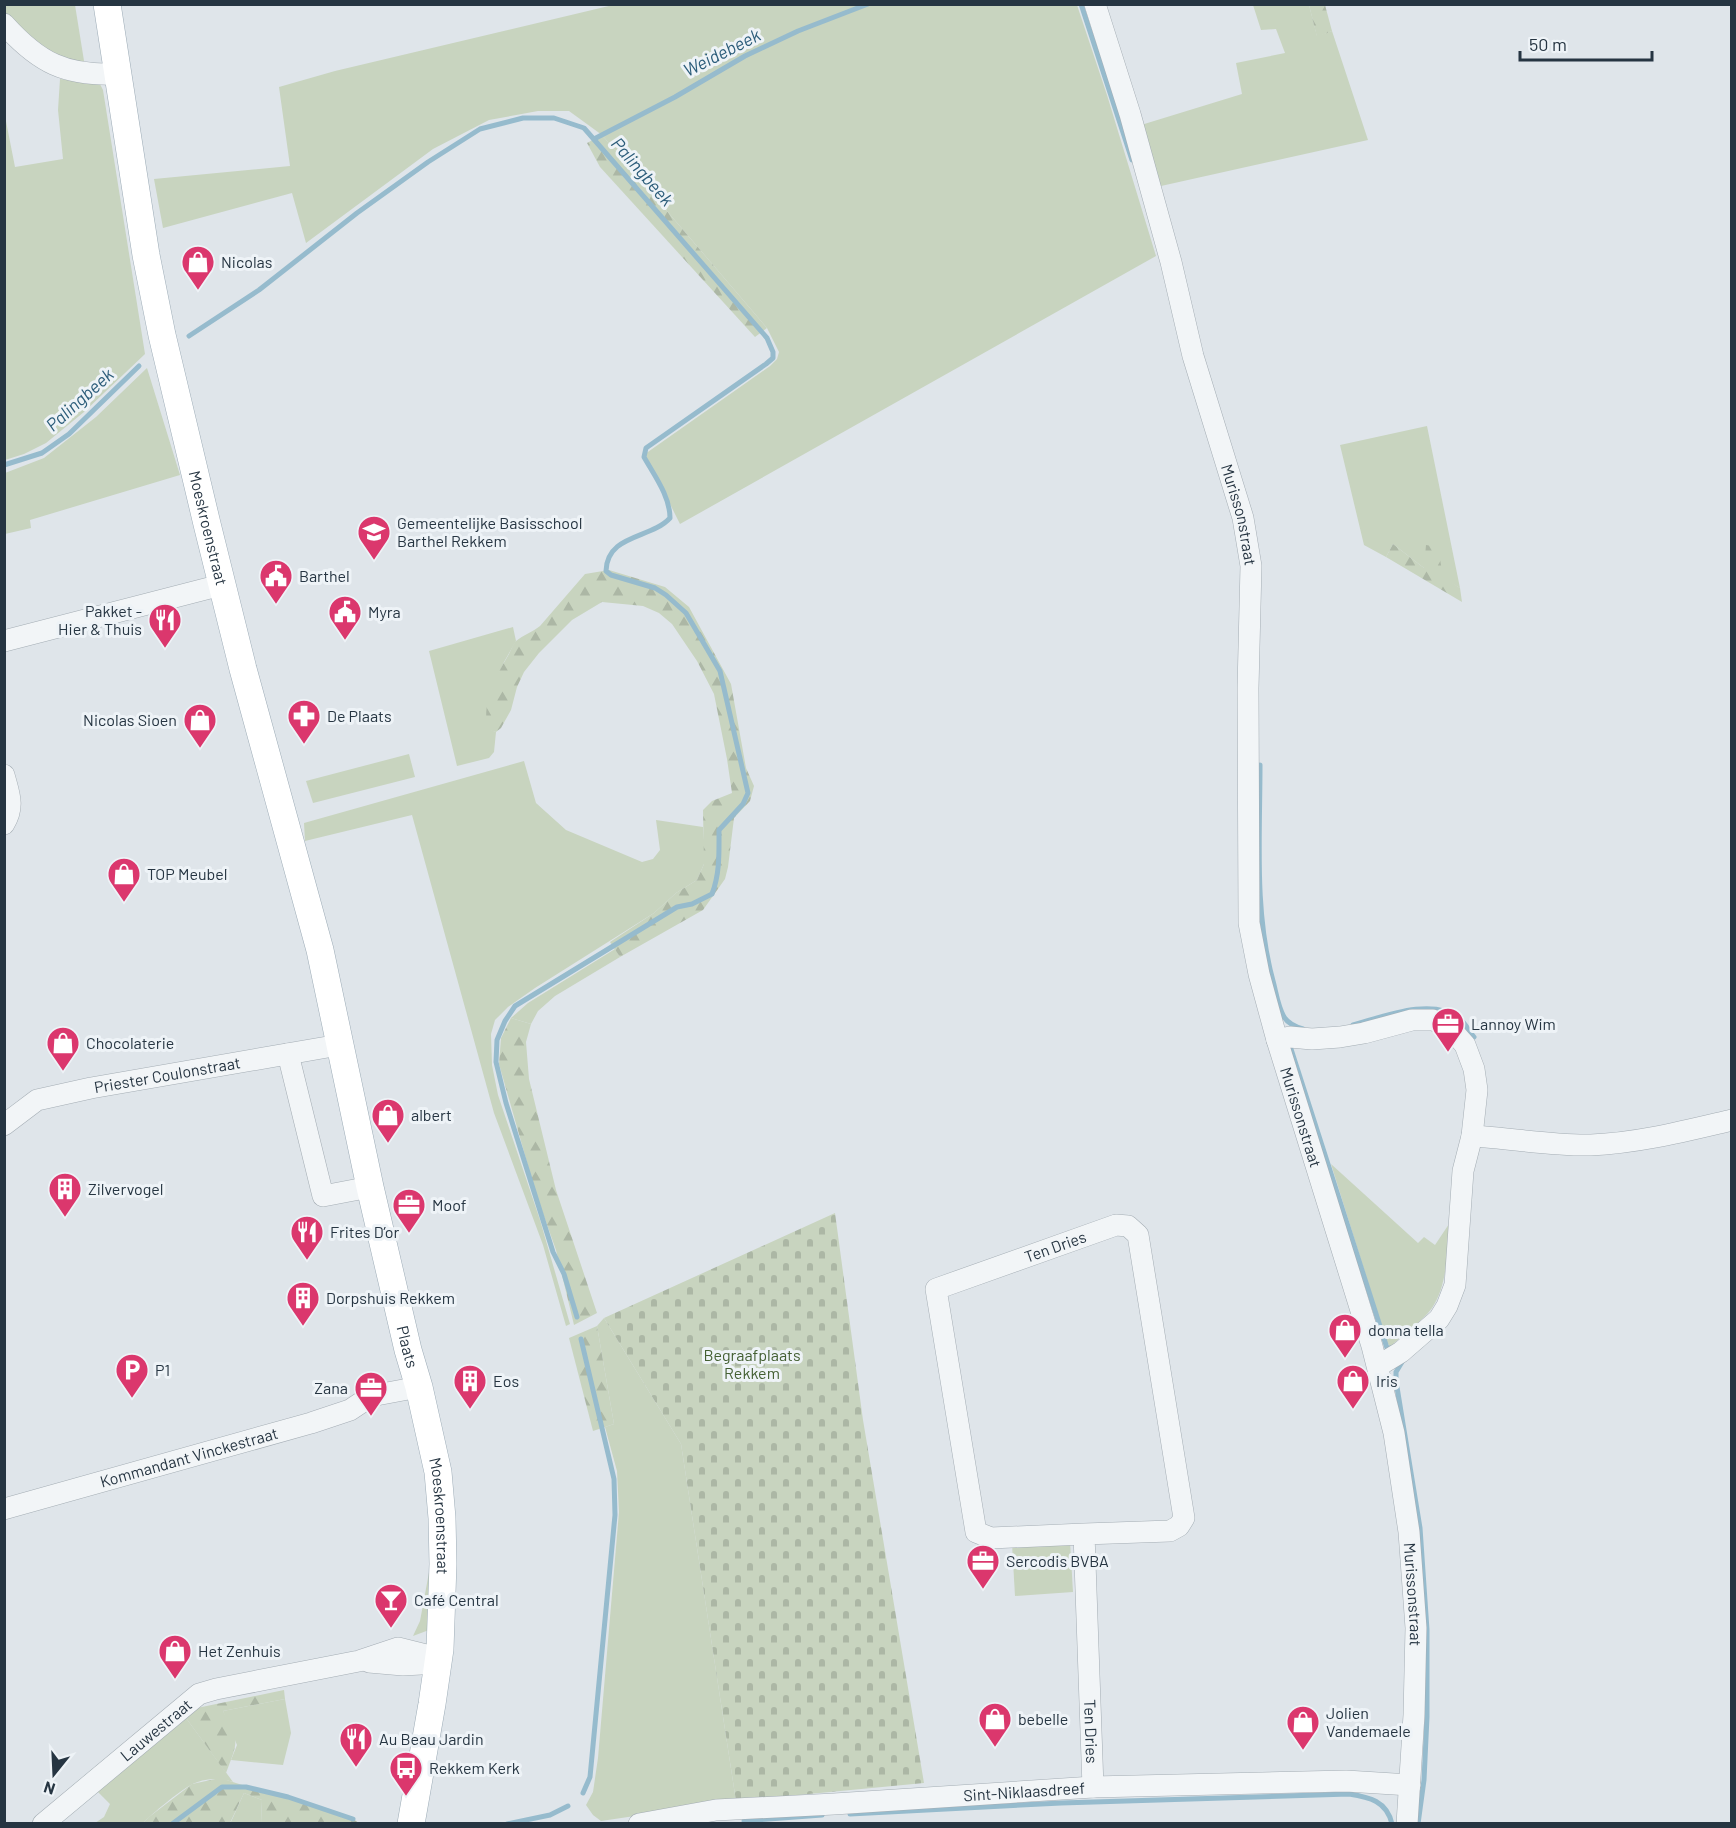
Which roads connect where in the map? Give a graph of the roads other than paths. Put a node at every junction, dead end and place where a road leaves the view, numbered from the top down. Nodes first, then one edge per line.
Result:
1 (106, 4) edge
2 (1095, 4) edge
3 (4, 24) edge
4 (118, 74) junction
5 (222, 585) junction
6 (4, 641) edge
7 (4, 775) edge
8 (4, 824) edge
9 (1277, 1040) junction
10 (339, 1045) junction
11 (288, 1054) junction
12 (1731, 1120) edge
13 (4, 1125) edge
14 (1472, 1136) junction
15 (370, 1187) junction
16 (1378, 1366) junction
17 (419, 1387) junction
18 (370, 1396) joint
19 (4, 1509) edge
20 (1084, 1534) junction
21 (435, 1653) junction
22 (1410, 1785) junction
23 (1093, 1787) junction
24 (43, 1824) edge
25 (411, 1824) edge
26 (639, 1824) edge
27 (1407, 1824) edge

1 - 4 main road, Moeskroenstraat
2 - 9 street, Murissonstraat
3 - 4 street
4 - 5 main road, Moeskroenstraat
5 - 6 street
5 - 10 main road, Moeskroenstraat
7 - 8 street
9 - 14 street
9 - 16 street, Murissonstraat
10 - 11 street, Priester Coulonstraat
10 - 15 main road, Plaats
11 - 13 street, Priester Coulonstraat
11 - 15 street
12 - 14 street
14 - 16 street
15 - 17 main road, Plaats
16 - 22 street, Murissonstraat
17 - 18 street, Plaats
17 - 21 main road, Moeskroenstraat
18 - 19 street, Kommandant Vinckestraat
20 - 20 street, Ten Dries
20 - 23 street, Ten Dries
21 - 24 street, Lauwestraat
21 - 25 main road, Moeskroenstraat
22 - 23 street, Sint-Niklaasdreef
22 - 27 street, Murissonstraat
23 - 26 street, Sint-Niklaasdreef

